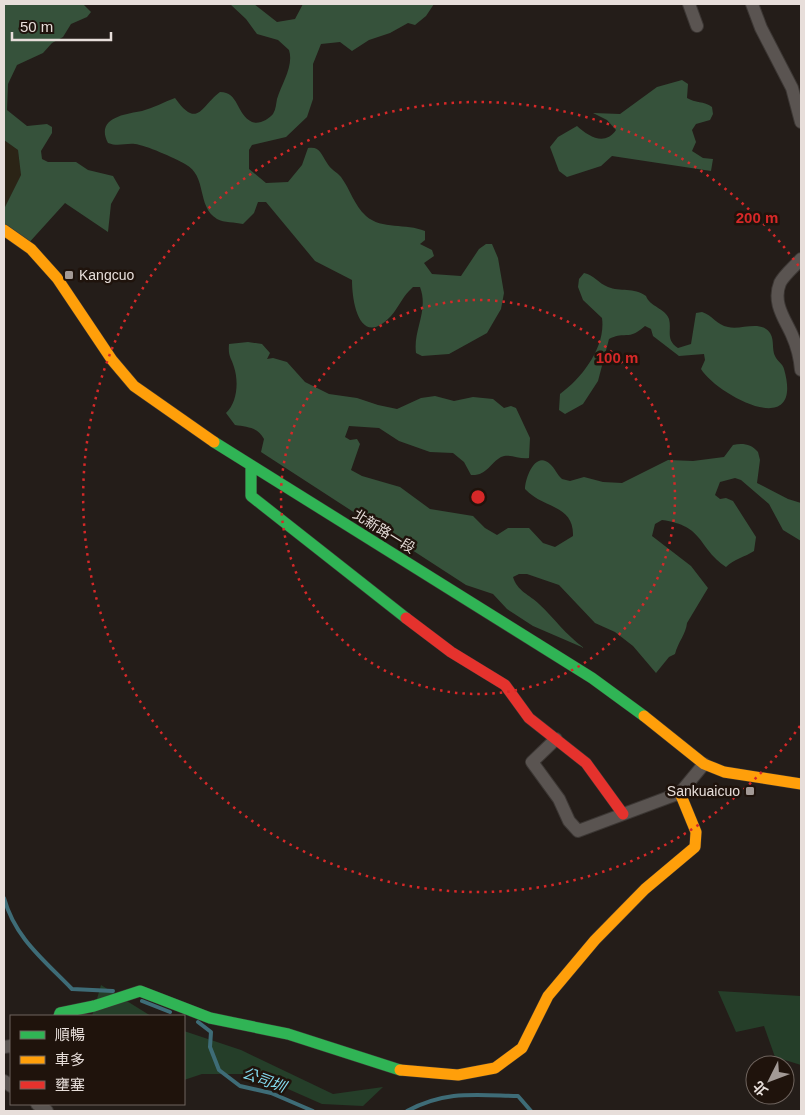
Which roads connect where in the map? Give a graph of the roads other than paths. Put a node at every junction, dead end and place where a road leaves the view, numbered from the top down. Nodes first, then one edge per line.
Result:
1 (689, 4) edge
2 (752, 4) edge
3 (697, 26) dead end
4 (801, 122) edge
5 (4, 230) edge
6 (801, 259) edge
7 (801, 370) edge
8 (251, 467) junction
9 (556, 739) junction
10 (704, 764) junction
11 (801, 784) edge
12 (680, 793) junction
13 (623, 814) junction
14 (59, 1015) edge

1 - 3 street
2 - 4 street
5 - 8 street, 北新路一段
6 - 7 street
8 - 9 street
8 - 10 street, 北新路一段
9 - 13 street
9 - 13 street
10 - 11 street, 北新路一段
10 - 12 street
12 - 13 street
12 - 14 street

